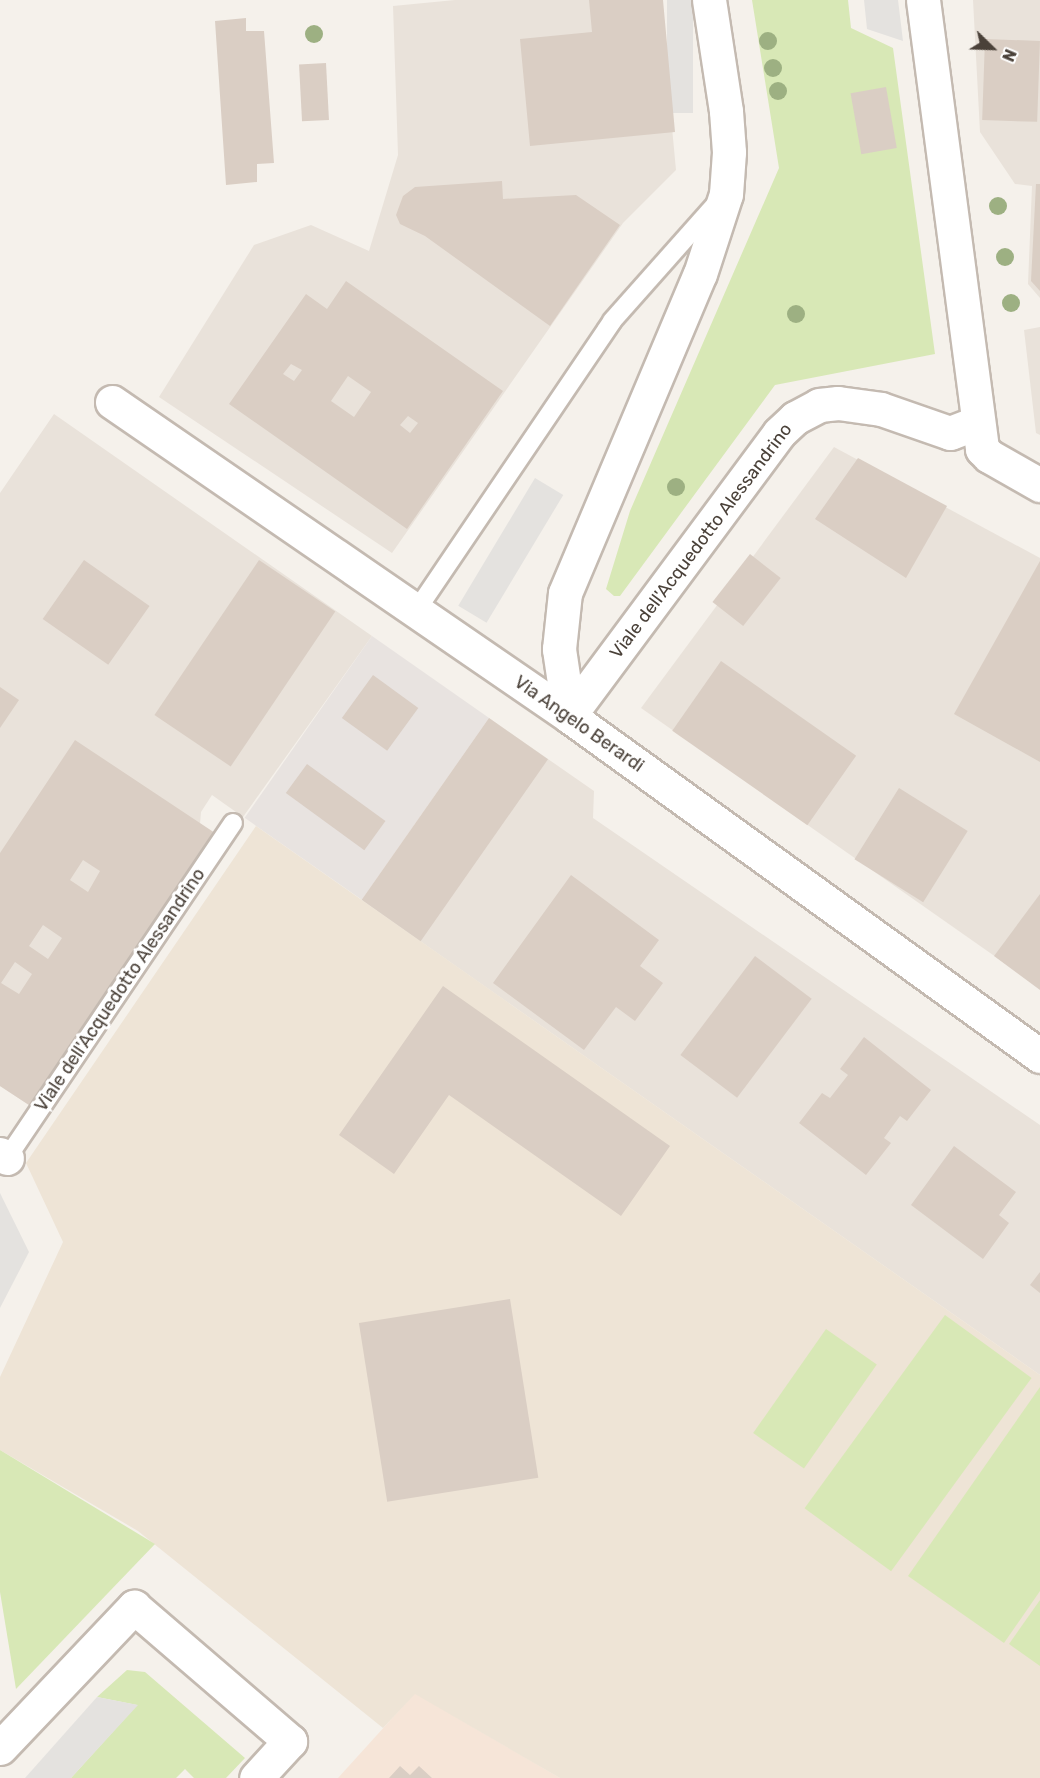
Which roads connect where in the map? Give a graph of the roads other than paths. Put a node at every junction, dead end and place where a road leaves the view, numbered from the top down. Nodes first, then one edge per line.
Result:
1 (709, 0) edge
2 (923, 0) edge
3 (726, 194) junction
4 (112, 402) dead end
5 (978, 422) junction
6 (1040, 485) edge
7 (416, 611) junction
8 (569, 716) junction
9 (232, 823) dead end
10 (1040, 1056) edge
11 (4, 1156) edge
12 (0, 1748) edge
13 (256, 1778) edge

1 - 3 street
2 - 5 street
3 - 7 lane
3 - 8 street
4 - 7 street, Via Angelo Berardi
5 - 6 street
5 - 8 street, Viale dell'Acquedotto Alessandrino
7 - 8 street, Via Angelo Berardi
8 - 10 street, Via Angelo Berardi
9 - 11 lane, Viale dell'Acquedotto Alessandrino
12 - 13 street

